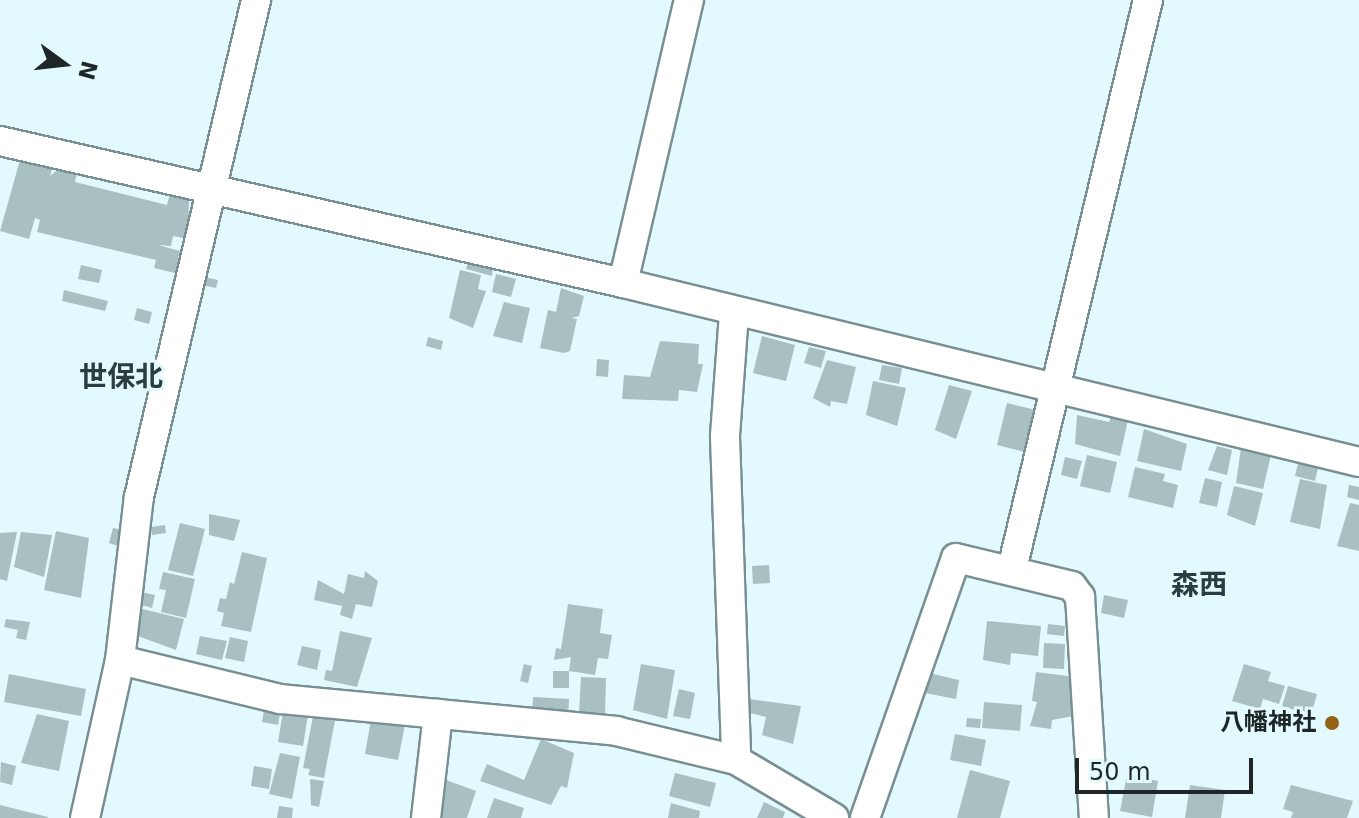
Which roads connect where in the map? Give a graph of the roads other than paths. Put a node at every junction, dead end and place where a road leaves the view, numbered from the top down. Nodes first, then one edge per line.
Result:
1 (256, 0) edge
2 (689, 0) edge
3 (1148, 0) edge
4 (0, 141) edge
5 (211, 190) junction
6 (623, 283) junction
7 (734, 313) junction
8 (1055, 389) junction
9 (1359, 462) edge
10 (1012, 569) junction
11 (120, 660) junction
12 (438, 714) junction
13 (736, 760) junction
14 (85, 818) edge
15 (426, 818) edge
16 (834, 818) edge
17 (865, 818) edge
18 (1094, 818) edge

1 - 5 street
2 - 6 street
3 - 8 street
4 - 5 street
5 - 6 street
5 - 11 street
6 - 7 street
7 - 8 street
7 - 13 street
8 - 9 street
8 - 10 street
10 - 17 street
10 - 18 street
11 - 12 street
11 - 14 street
12 - 13 street
12 - 15 street
13 - 16 street

